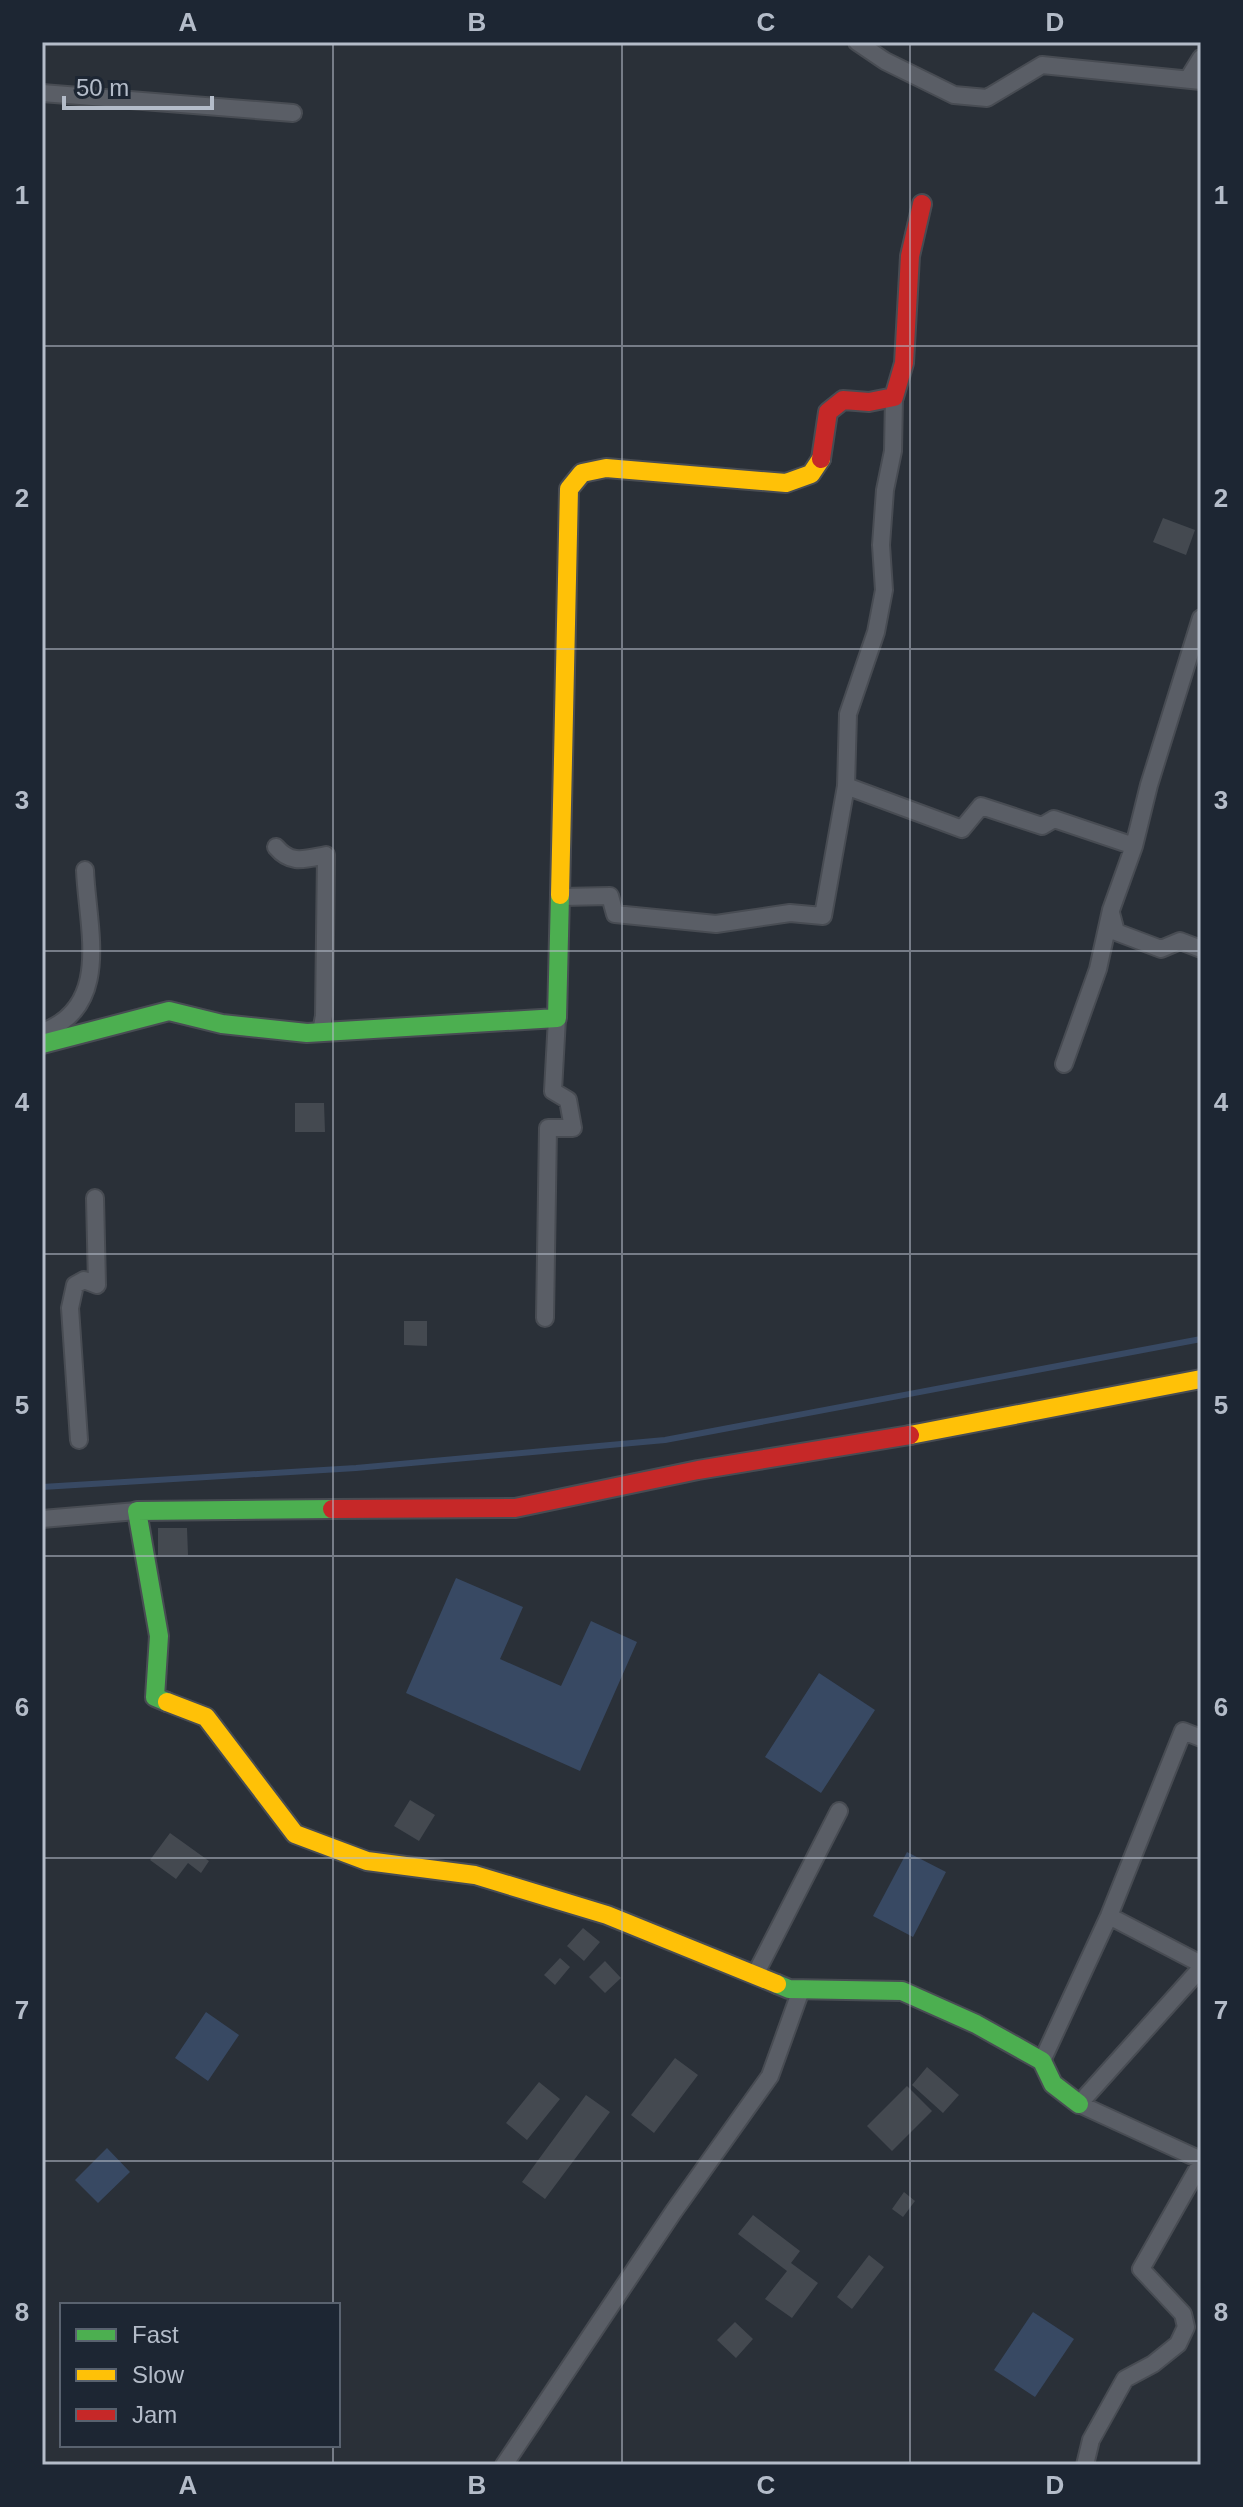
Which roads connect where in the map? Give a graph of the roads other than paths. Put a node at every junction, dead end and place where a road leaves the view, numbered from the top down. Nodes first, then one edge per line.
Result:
1 (857, 42) edge
2 (1201, 58) edge
3 (1194, 80) edge
4 (42, 93) edge
5 (293, 113) dead end
6 (922, 204) dead end
7 (894, 397) junction
8 (1201, 618) edge
9 (846, 786) junction
10 (1134, 846) junction
11 (276, 847) dead end
12 (85, 870) dead end
13 (562, 897) junction
14 (1111, 910) junction
15 (1201, 949) edge
16 (557, 1018) junction
17 (321, 1031) junction
18 (42, 1032) edge
19 (42, 1044) edge
20 (1064, 1064) dead end
21 (95, 1198) dead end
22 (545, 1318) dead end
23 (1201, 1379) edge
24 (79, 1440) dead end
25 (137, 1511) junction
26 (42, 1519) edge
27 (1201, 1738) edge
28 (839, 1811) dead end
29 (1109, 1916) junction
30 (1201, 1966) edge
31 (755, 1975) junction
32 (801, 1990) junction
33 (1042, 2061) junction
34 (1079, 2104) junction
35 (1201, 2161) edge
36 (504, 2465) edge
37 (1085, 2465) edge

1 - 3 street
2 - 3 street
4 - 5 street
6 - 7 street
7 - 9 street
7 - 13 street
8 - 10 street
9 - 10 street
9 - 13 street
10 - 14 street
11 - 17 street
12 - 18 street
13 - 16 street
14 - 15 street
14 - 20 street
16 - 17 street
16 - 22 street
17 - 19 street
21 - 24 street
23 - 25 street
25 - 26 street
25 - 31 street
27 - 29 street
28 - 31 street
29 - 30 street
29 - 33 street
30 - 34 street
31 - 32 street
32 - 33 street
32 - 36 street
33 - 34 street
34 - 35 street
35 - 37 street

